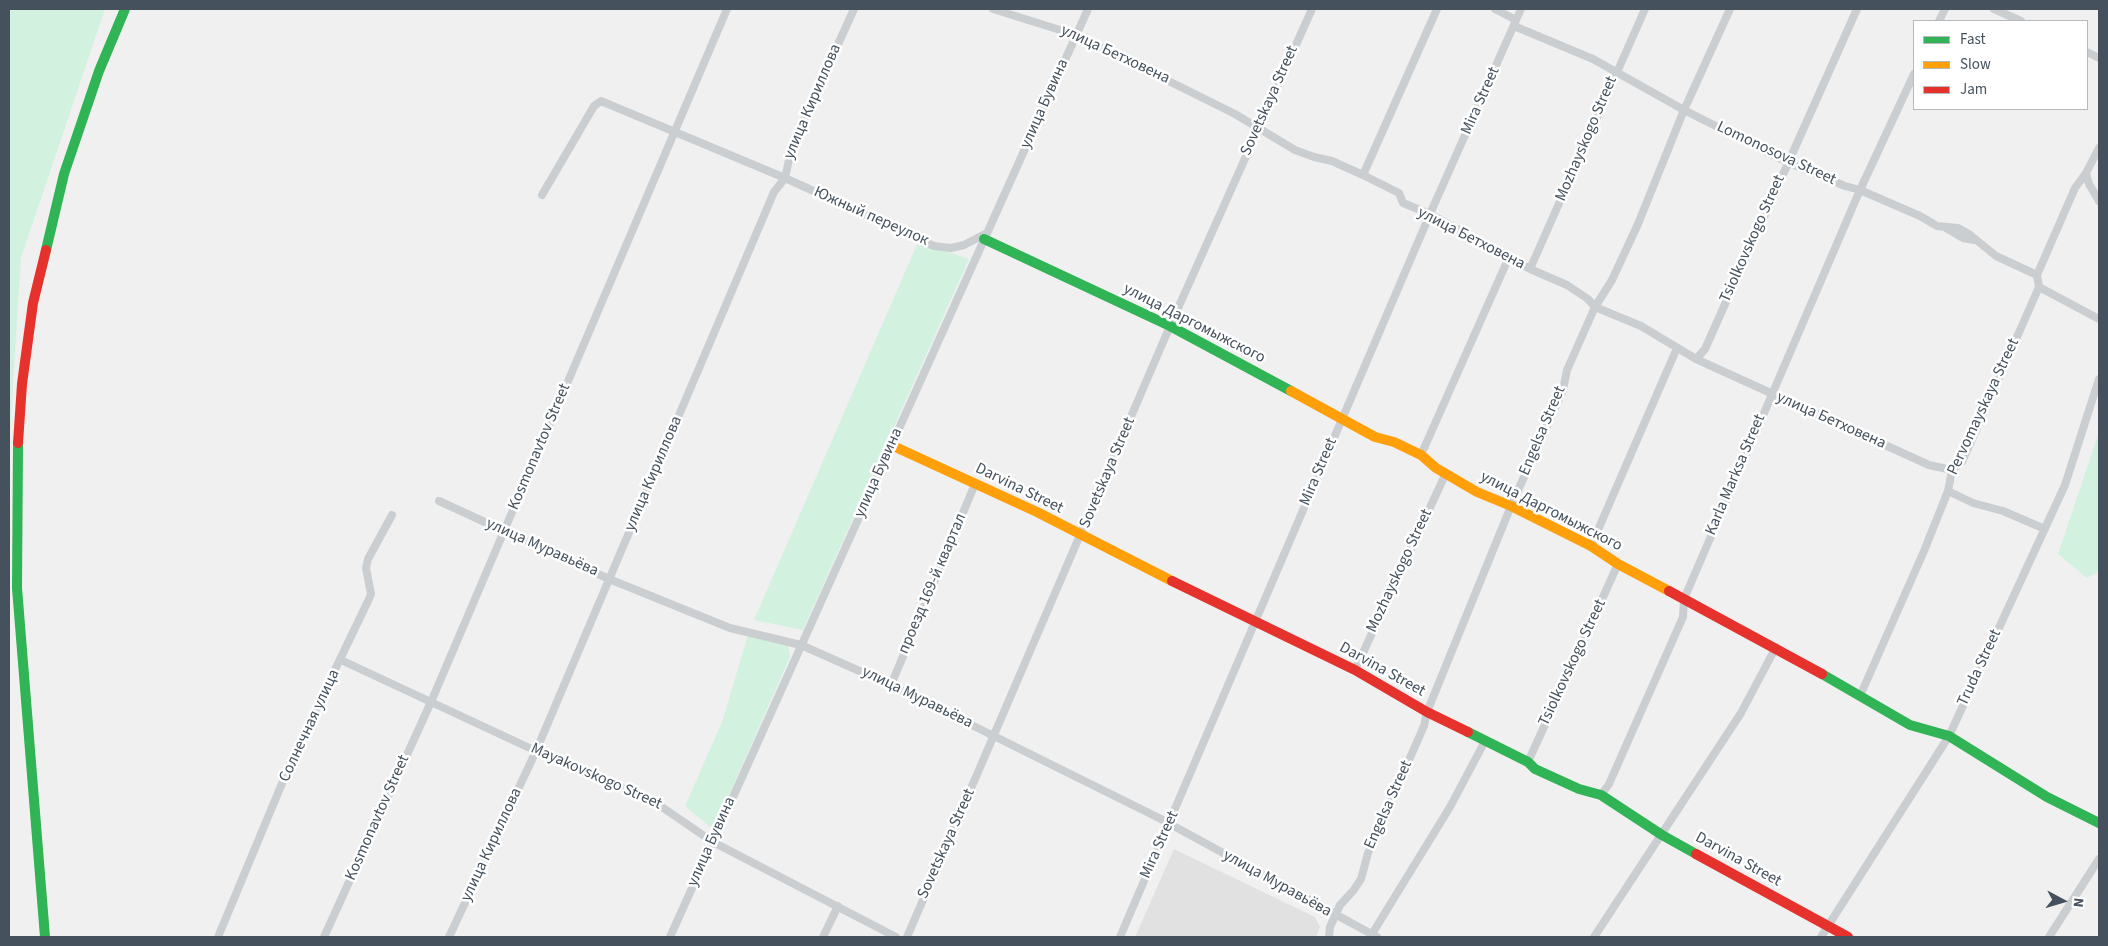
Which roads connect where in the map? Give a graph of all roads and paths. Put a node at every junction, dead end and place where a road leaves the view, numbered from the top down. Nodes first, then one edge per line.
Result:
1 (125, 9) edge
2 (727, 9) edge
3 (854, 9) edge
4 (994, 9) edge
5 (1088, 9) edge
6 (1312, 9) edge
7 (1437, 9) edge
8 (1495, 9) edge
9 (1521, 9) edge
10 (1645, 9) edge
11 (1730, 9) edge
12 (1857, 9) edge
13 (1994, 9) edge
14 (2019, 20) edge
15 (1515, 23) junction
16 (1076, 35) junction
17 (1615, 73) junction
18 (1913, 76) edge
19 (1684, 110) junction
20 (1258, 127) junction
21 (674, 133) junction
22 (2099, 148) edge
23 (1787, 162) junction
24 (2086, 173) junction
25 (1363, 175) junction
26 (785, 178) junction
27 (1860, 190) junction
28 (542, 195) dead end
29 (2099, 201) edge
30 (1430, 214) junction
31 (986, 236) junction
32 (1509, 257) junction
33 (1530, 269) junction
34 (2037, 275) junction
35 (2039, 287) junction
36 (1595, 307) junction
37 (2099, 319) edge
38 (1170, 326) junction
39 (1677, 348) junction
40 (1696, 359) junction
41 (2099, 379) edge
42 (1771, 394) junction
43 (1343, 418) junction
44 (891, 445) junction
45 (1421, 455) junction
46 (1952, 470) junction
47 (1446, 473) junction
48 (975, 484) junction
49 (1948, 491) junction
50 (439, 501) dead end
51 (1511, 506) junction
52 (392, 515) dead end
53 (2045, 529) junction
54 (504, 530) junction
55 (1081, 536) junction
56 (1591, 546) junction
57 (1618, 564) junction
58 (610, 579) junction
59 (1684, 599) junction
60 (1255, 621) junction
61 (801, 645) junction
62 (1776, 647) junction
63 (340, 660) junction
64 (1355, 670) junction
65 (891, 685) junction
66 (1860, 696) junction
67 (430, 702) junction
68 (1428, 712) junction
69 (995, 735) junction
70 (1949, 736) junction
71 (1485, 741) junction
72 (536, 750) junction
73 (1528, 762) junction
74 (1601, 795) junction
75 (2099, 823) edge
76 (1169, 825) junction
77 (1662, 835) junction
78 (713, 842) junction
79 (2099, 859) edge
80 (838, 906) junction
81 (1335, 915) junction
82 (1828, 926) junction
83 (1375, 936) edge
84 (45, 937) edge
85 (218, 937) edge
86 (324, 937) edge
87 (449, 937) edge
88 (670, 937) edge
89 (823, 937) edge
90 (896, 937) edge
91 (907, 937) edge
92 (1120, 937) edge
93 (1329, 937) edge
94 (1594, 937) edge
95 (1821, 937) edge
96 (1848, 937) edge
97 (2049, 937) edge

1 - 84 street
2 - 21 street, Kosmonavtov Street
3 - 26 street, улица Кириллова
4 - 16 street, улица Бетховена
5 - 16 street, улица Бувина
6 - 20 street, Sovetskaya Street
7 - 25 street
8 - 15 street, Lomonosova Street
9 - 15 street, Mira Street
10 - 17 street, Mozhayskogo Street
11 - 19 street, Engelsa Street
12 - 23 street, Tsiolkovskogo Street
13 - 14 street
15 - 17 street, Lomonosova Street
15 - 30 street, Mira Street
16 - 20 street, улица Бетховена
16 - 31 street, улица Бувина
17 - 19 street, Lomonosova Street
17 - 33 street, Mozhayskogo Street
18 - 27 street, Karla Marksa Street
19 - 23 street, Lomonosova Street
19 - 36 street, Engelsa Street
20 - 25 street, улица Бетховена
20 - 38 street, Sovetskaya Street
21 - 26 street, Южный переулок
21 - 28 street, Южный переулок
21 - 54 street, Kosmonavtov Street
22 - 24 street
23 - 27 street, Lomonosova Street
23 - 40 street, Tsiolkovskogo Street
24 - 29 street
24 - 34 street
25 - 30 street, улица Бетховена
26 - 31 street, Южный переулок
26 - 58 street, улица Кириллова
27 - 34 street, Lomonosova Street
27 - 42 street, Karla Marksa Street
30 - 32 street, улица Бетховена
30 - 43 street, Mira Street
31 - 38 street, улица Даргомыжского
31 - 44 street, улица Бувина
32 - 33 street, улица Бетховена
32 - 45 street
33 - 36 street, улица Бетховена
34 - 35 street
35 - 37 street
35 - 46 street, Pervomayskaya Street
36 - 39 street, улица Бетховена
36 - 51 street, Engelsa Street
38 - 43 street, улица Даргомыжского
38 - 55 street, Sovetskaya Street
39 - 40 street, улица Бетховена
39 - 56 street
40 - 42 street, улица Бетховена
41 - 53 street, Truda Street
42 - 46 street, улица Бетховена
42 - 59 street, Karla Marksa Street
43 - 45 street, улица Даргомыжского
43 - 60 street, Mira Street
44 - 48 street, Darvina Street
44 - 61 street, улица Бувина
45 - 47 street, улица Даргомыжского
46 - 49 street, Pervomayskaya Street
47 - 51 street, улица Даргомыжского
47 - 64 street, Mozhayskogo Street
48 - 55 street, Darvina Street
48 - 65 street, проезд 169-й квартал
49 - 53 street
49 - 66 street, Pervomayskaya Street
50 - 54 street, улица Муравьёва
51 - 56 street, улица Даргомыжского
51 - 68 street, Engelsa Street
52 - 63 street, Солнечная улица
53 - 70 street, Truda Street
54 - 58 street, улица Муравьёва
54 - 67 street, Kosmonavtov Street
55 - 60 street, Darvina Street
55 - 69 street, Sovetskaya Street
56 - 57 street, улица Даргомыжского
57 - 59 street, улица Даргомыжского
57 - 73 street, Tsiolkovskogo Street
58 - 61 street, улица Муравьёва
58 - 72 street, улица Кириллова
59 - 62 street, улица Даргомыжского
59 - 74 street, Karla Marksa Street
60 - 64 street, Darvina Street
60 - 76 street, Mira Street
61 - 65 street, улица Муравьёва
61 - 78 street, улица Бувина
62 - 66 street, улица Даргомыжского
62 - 77 street
63 - 67 street, Mayakovskogo Street
63 - 85 street, Солнечная улица
64 - 68 street, Darvina Street
65 - 69 street, улица Муравьёва
66 - 70 street, улица Даргомыжского
67 - 72 street, Mayakovskogo Street
67 - 86 street, Kosmonavtov Street
68 - 71 street, Darvina Street
68 - 81 street, Engelsa Street
69 - 76 street, улица Муравьёва
69 - 91 street, Sovetskaya Street
70 - 75 street, улица Даргомыжского
70 - 82 street, Truda Street
71 - 73 street, Darvina Street
71 - 83 street
72 - 78 street, Mayakovskogo Street
72 - 87 street, улица Кириллова
73 - 74 street, Darvina Street
74 - 77 street, Darvina Street
76 - 81 street, улица Муравьёва
76 - 92 street, Mira Street
77 - 82 street, Darvina Street
77 - 94 street
78 - 80 street, Mayakovskogo Street
78 - 88 street, улица Бувина
79 - 97 street
80 - 89 street
80 - 90 street, Mayakovskogo Street
81 - 83 street, улица Муравьёва
81 - 93 street, Engelsa Street
82 - 95 street, Truda Street
82 - 96 street, Darvina Street

